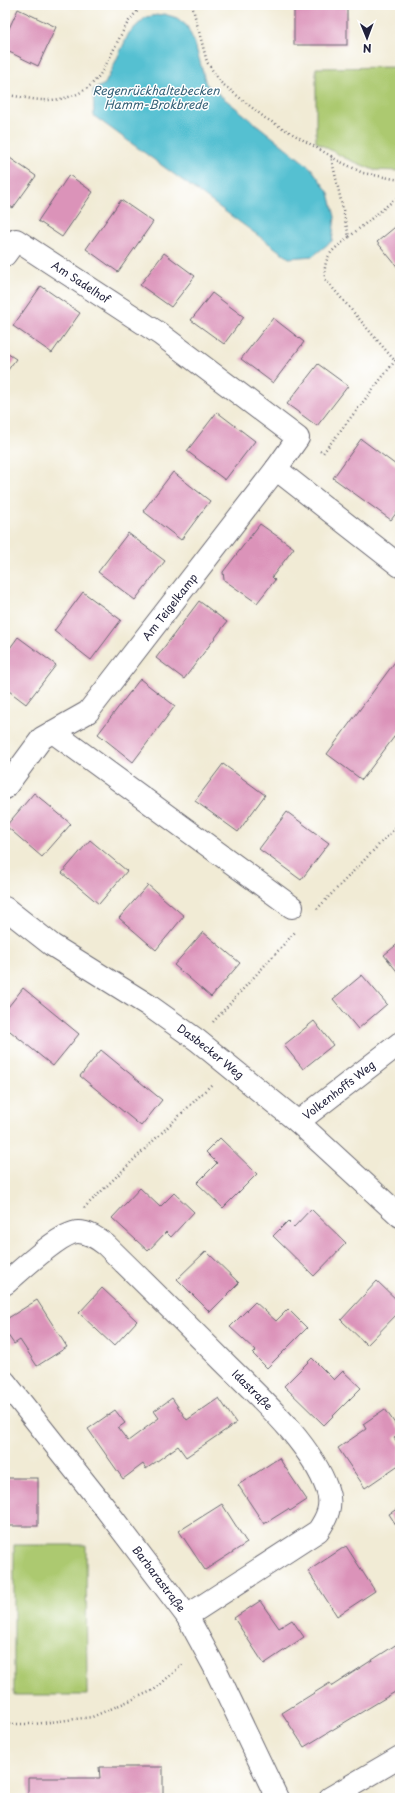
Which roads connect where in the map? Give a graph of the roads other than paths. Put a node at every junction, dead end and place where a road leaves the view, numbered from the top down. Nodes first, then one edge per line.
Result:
1 (5, 255) edge
2 (298, 438) joint
3 (276, 469) junction
4 (400, 566) edge
5 (53, 732) junction
6 (5, 788) edge
7 (292, 906) dead end
8 (5, 908) edge
9 (400, 1043) edge
10 (298, 1122) junction
11 (400, 1216) edge
12 (5, 1284) edge
13 (5, 1382) edge
14 (187, 1616) junction
15 (400, 1757) edge
16 (277, 1798) edge
17 (330, 1798) edge

1 - 2 street, Am Sadelhof
2 - 3 street, Am Teigelkamp
3 - 4 street
3 - 5 street, Am Teigelkamp
5 - 6 street, Am Teigelkamp
5 - 7 street
8 - 10 street, Dasbecker Weg
9 - 10 street, Volkenhoffs Weg
10 - 11 street, Dasbecker Weg
12 - 14 street, Idastraße
13 - 14 street, Barbarastraße
14 - 16 street, Barbarastraße
15 - 17 street

